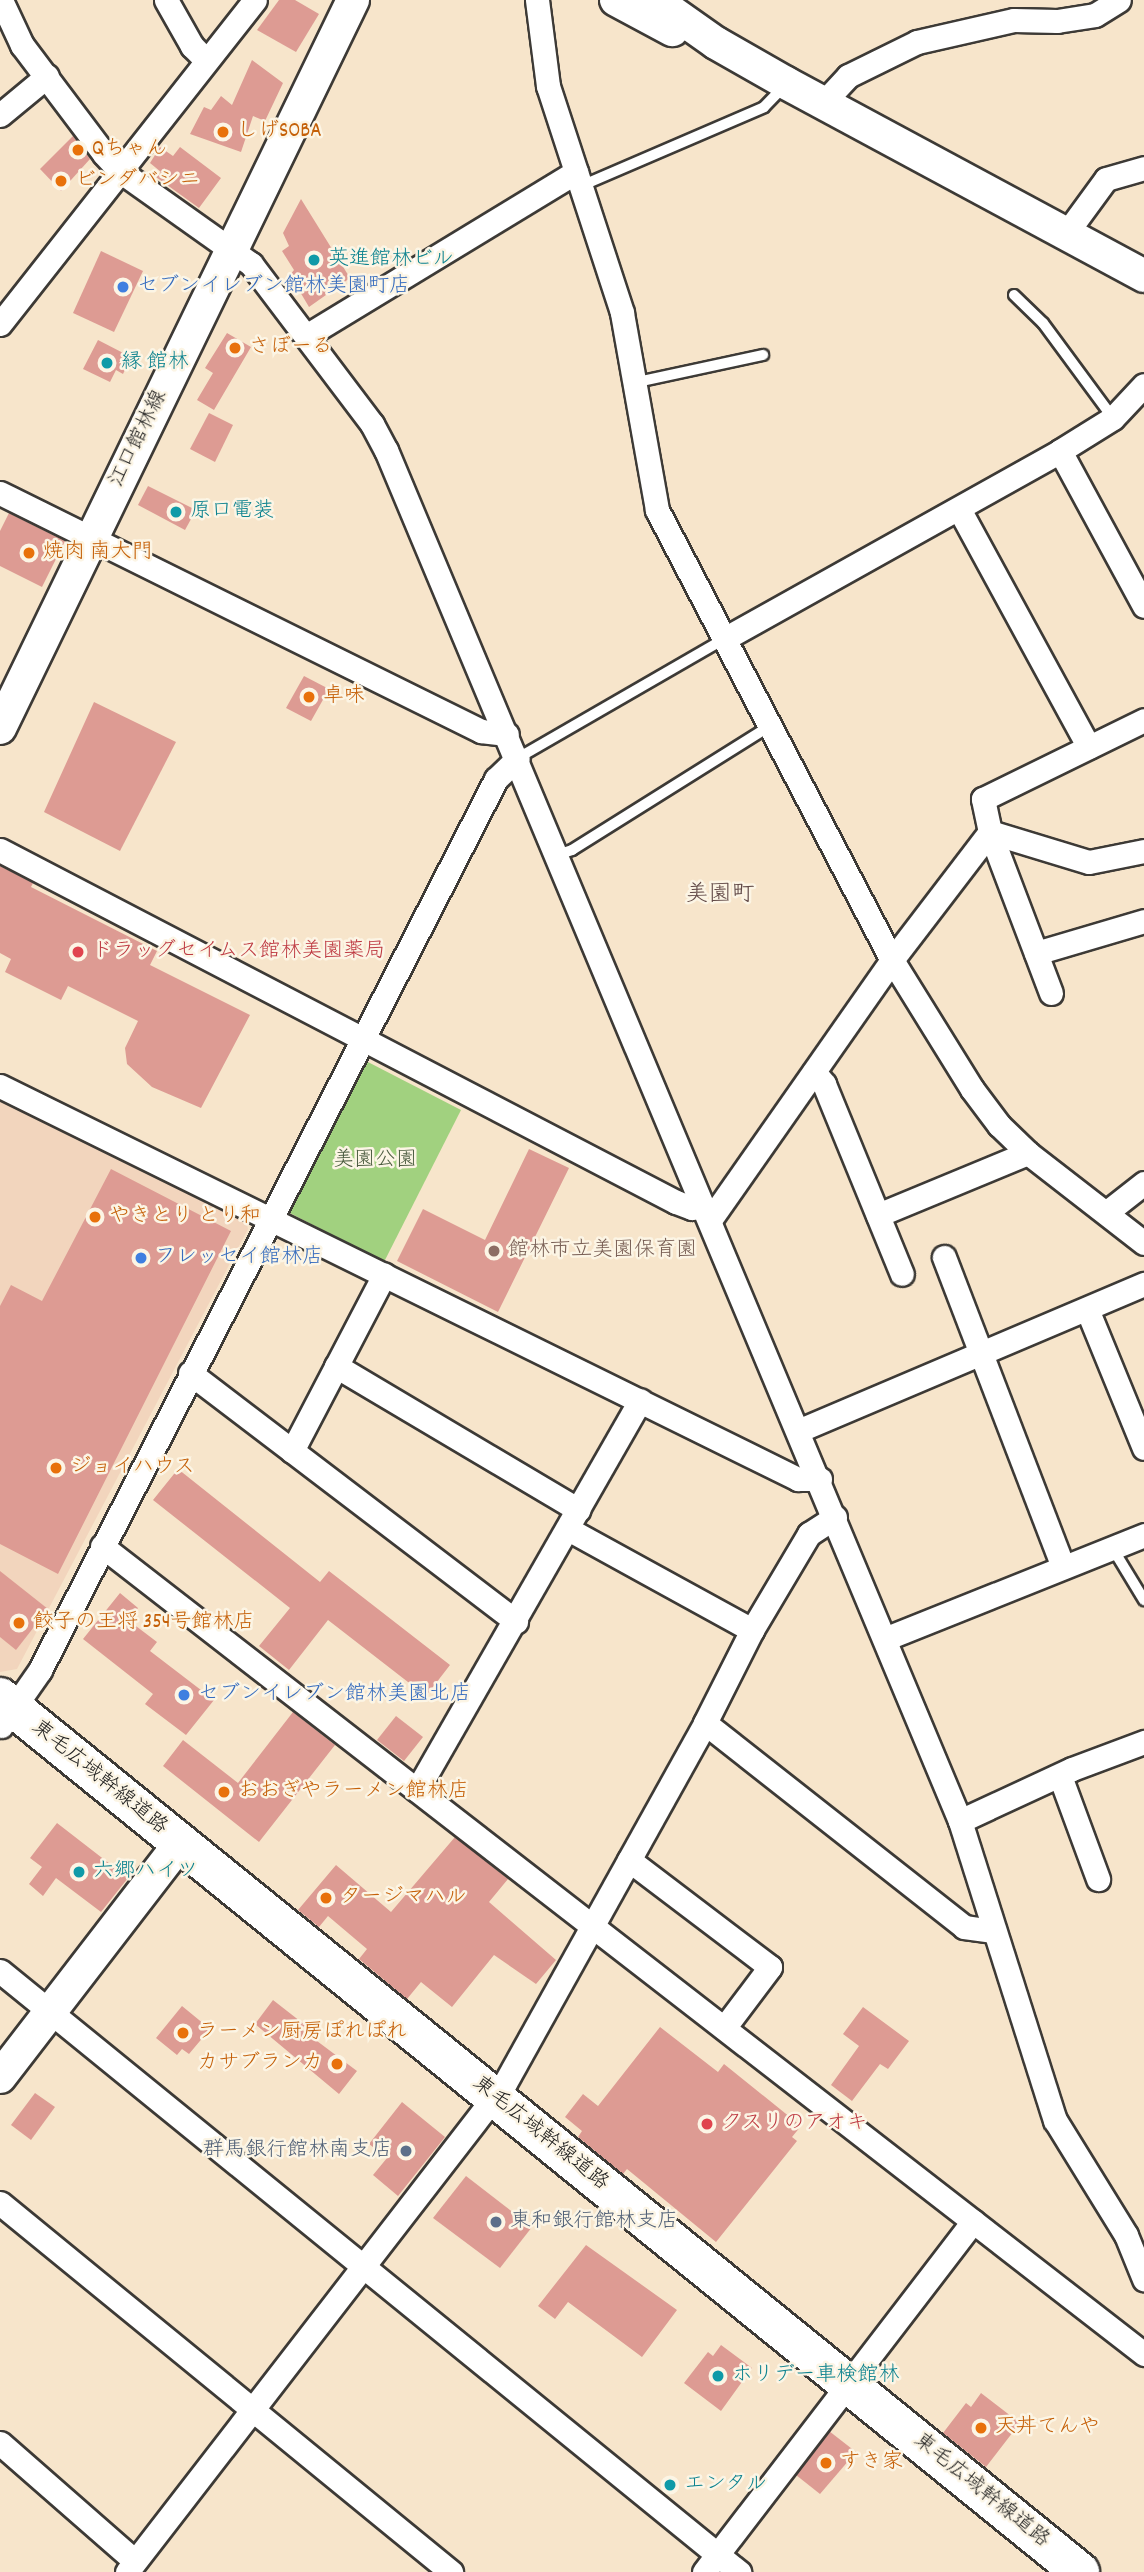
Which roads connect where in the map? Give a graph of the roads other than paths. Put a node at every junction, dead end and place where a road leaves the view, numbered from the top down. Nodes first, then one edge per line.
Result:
1 (1, 0) edge
2 (166, 0) edge
3 (255, 0) edge
4 (353, 0) edge
5 (537, 0) edge
6 (617, 0) edge
7 (655, 0) edge
8 (1119, 0) edge
9 (716, 43) junction
10 (206, 60) junction
11 (47, 76) junction
12 (786, 83) junction
13 (824, 103) junction
14 (0, 115) edge
15 (1144, 168) edge
16 (120, 171) junction
17 (578, 179) junction
18 (1065, 235) junction
19 (231, 247) junction
20 (1144, 276) edge
21 (1014, 295) dead end
22 (0, 324) edge
23 (306, 336) junction
24 (763, 355) dead end
25 (637, 382) junction
26 (1144, 385) edge
27 (1113, 418) junction
28 (1060, 451) junction
29 (0, 493) edge
30 (959, 509) junction
31 (91, 538) junction
32 (1144, 606) edge
33 (724, 639) junction
34 (1144, 719) edge
35 (771, 726) junction
36 (0, 729) edge
37 (507, 734) junction
38 (1089, 747) junction
39 (518, 758) junction
40 (990, 832) junction
41 (0, 850) edge
42 (1144, 851) edge
43 (557, 855) junction
44 (1144, 921) edge
45 (1036, 953) junction
46 (892, 960) junction
47 (1051, 993) dead end
48 (360, 1039) junction
49 (814, 1072) junction
50 (0, 1086) edge
51 (1028, 1153) junction
52 (1144, 1183) edge
53 (1107, 1212) junction
54 (706, 1213) junction
55 (878, 1215) junction
56 (269, 1219) junction
57 (1144, 1243) edge
58 (944, 1257) dead end
59 (902, 1274) dead end
60 (384, 1275) junction
61 (1144, 1284) edge
62 (1087, 1309) junction
63 (985, 1354) junction
64 (336, 1366) junction
65 (190, 1373) junction
66 (640, 1400) junction
67 (800, 1430) junction
68 (1144, 1448) edge
69 (292, 1451) junction
70 (820, 1479) junction
71 (835, 1517) junction
72 (573, 1520) junction
73 (1144, 1535) edge
74 (102, 1546) junction
75 (1113, 1549) junction
76 (1063, 1567) junction
77 (1144, 1600) edge
78 (516, 1621) junction
79 (752, 1630) junction
80 (887, 1639) junction
81 (4, 1714) edge
82 (705, 1723) junction
83 (1144, 1742) edge
84 (1060, 1776) junction
85 (417, 1790) junction
86 (960, 1821) junction
87 (173, 1852) junction
88 (629, 1860) junction
89 (1098, 1880) dead end
90 (592, 1926) junction
91 (992, 1931) junction
92 (0, 1971) edge
93 (51, 2012) junction
94 (724, 2028) junction
95 (0, 2077) edge
96 (486, 2108) junction
97 (0, 2203) edge
98 (973, 2221) junction
99 (362, 2265) junction
100 (1144, 2279) edge
101 (1144, 2354) edge
102 (841, 2392) junction
103 (251, 2408) junction
104 (0, 2443) edge
105 (711, 2563) edge
106 (131, 2566) edge
107 (451, 2572) edge
108 (739, 2572) edge
109 (1044, 2572) edge
110 (1080, 2572) edge

1 - 11 street
2 - 10 street
3 - 10 street
4 - 19 street, 江口館林線
5 - 17 street
6 - 9 street
7 - 9 street
8 - 13 street
9 - 12 street
10 - 16 street
11 - 14 street
11 - 16 street
12 - 13 street
12 - 17 lane
13 - 18 street
15 - 18 street
16 - 19 street
16 - 22 street
17 - 23 street
17 - 25 street
18 - 20 street
19 - 23 street
19 - 31 street, 江口館林線
21 - 27 lane
23 - 37 street
24 - 25 lane
25 - 33 street
26 - 27 street
27 - 28 street
28 - 30 street
28 - 32 street
29 - 31 street
30 - 33 street
30 - 38 street
31 - 36 street, 江口館林線
31 - 37 street
33 - 35 street
33 - 39 lane
34 - 38 street
35 - 43 lane
35 - 46 street
37 - 39 street
38 - 40 street
39 - 43 street
39 - 48 street
40 - 42 street
40 - 45 street
40 - 46 street
41 - 48 street
43 - 54 street
44 - 45 street
45 - 47 street
46 - 49 street
46 - 51 street
48 - 54 street
48 - 56 street
49 - 54 street
49 - 55 street
50 - 56 street
51 - 53 street
51 - 55 street
52 - 53 street
53 - 57 street
54 - 67 street
55 - 59 street
56 - 60 street
56 - 65 street
58 - 63 street
60 - 64 street
60 - 66 street
61 - 62 street
62 - 63 street
62 - 68 street
63 - 67 street
63 - 76 street
64 - 69 street
64 - 72 street
65 - 69 street
65 - 74 street
66 - 70 street
66 - 72 street
67 - 70 street
69 - 78 street
70 - 71 street
71 - 79 street
71 - 80 street
72 - 78 street
72 - 79 street
73 - 75 street
74 - 81 street
74 - 85 street
75 - 76 street
75 - 77 lane
76 - 80 street
78 - 85 street
79 - 82 street
80 - 86 street
81 - 87 highway, 東毛広域幹線道路
82 - 88 street
82 - 91 street
83 - 84 street
84 - 86 street
84 - 89 street
85 - 90 street
86 - 91 street
87 - 93 street
87 - 96 highway, 東毛広域幹線道路
88 - 90 street
88 - 94 street
90 - 94 street
90 - 96 street
91 - 100 street
92 - 93 street
93 - 95 street
93 - 99 street
94 - 98 street
96 - 99 street
96 - 102 highway, 東毛広域幹線道路
97 - 103 street
98 - 101 street
98 - 102 street
99 - 103 street
99 - 105 street
102 - 105 street
102 - 109 highway, 東毛広域幹線道路
102 - 110 highway, 東毛広域幹線道路
103 - 106 street
103 - 107 street
104 - 106 street
105 - 108 street

